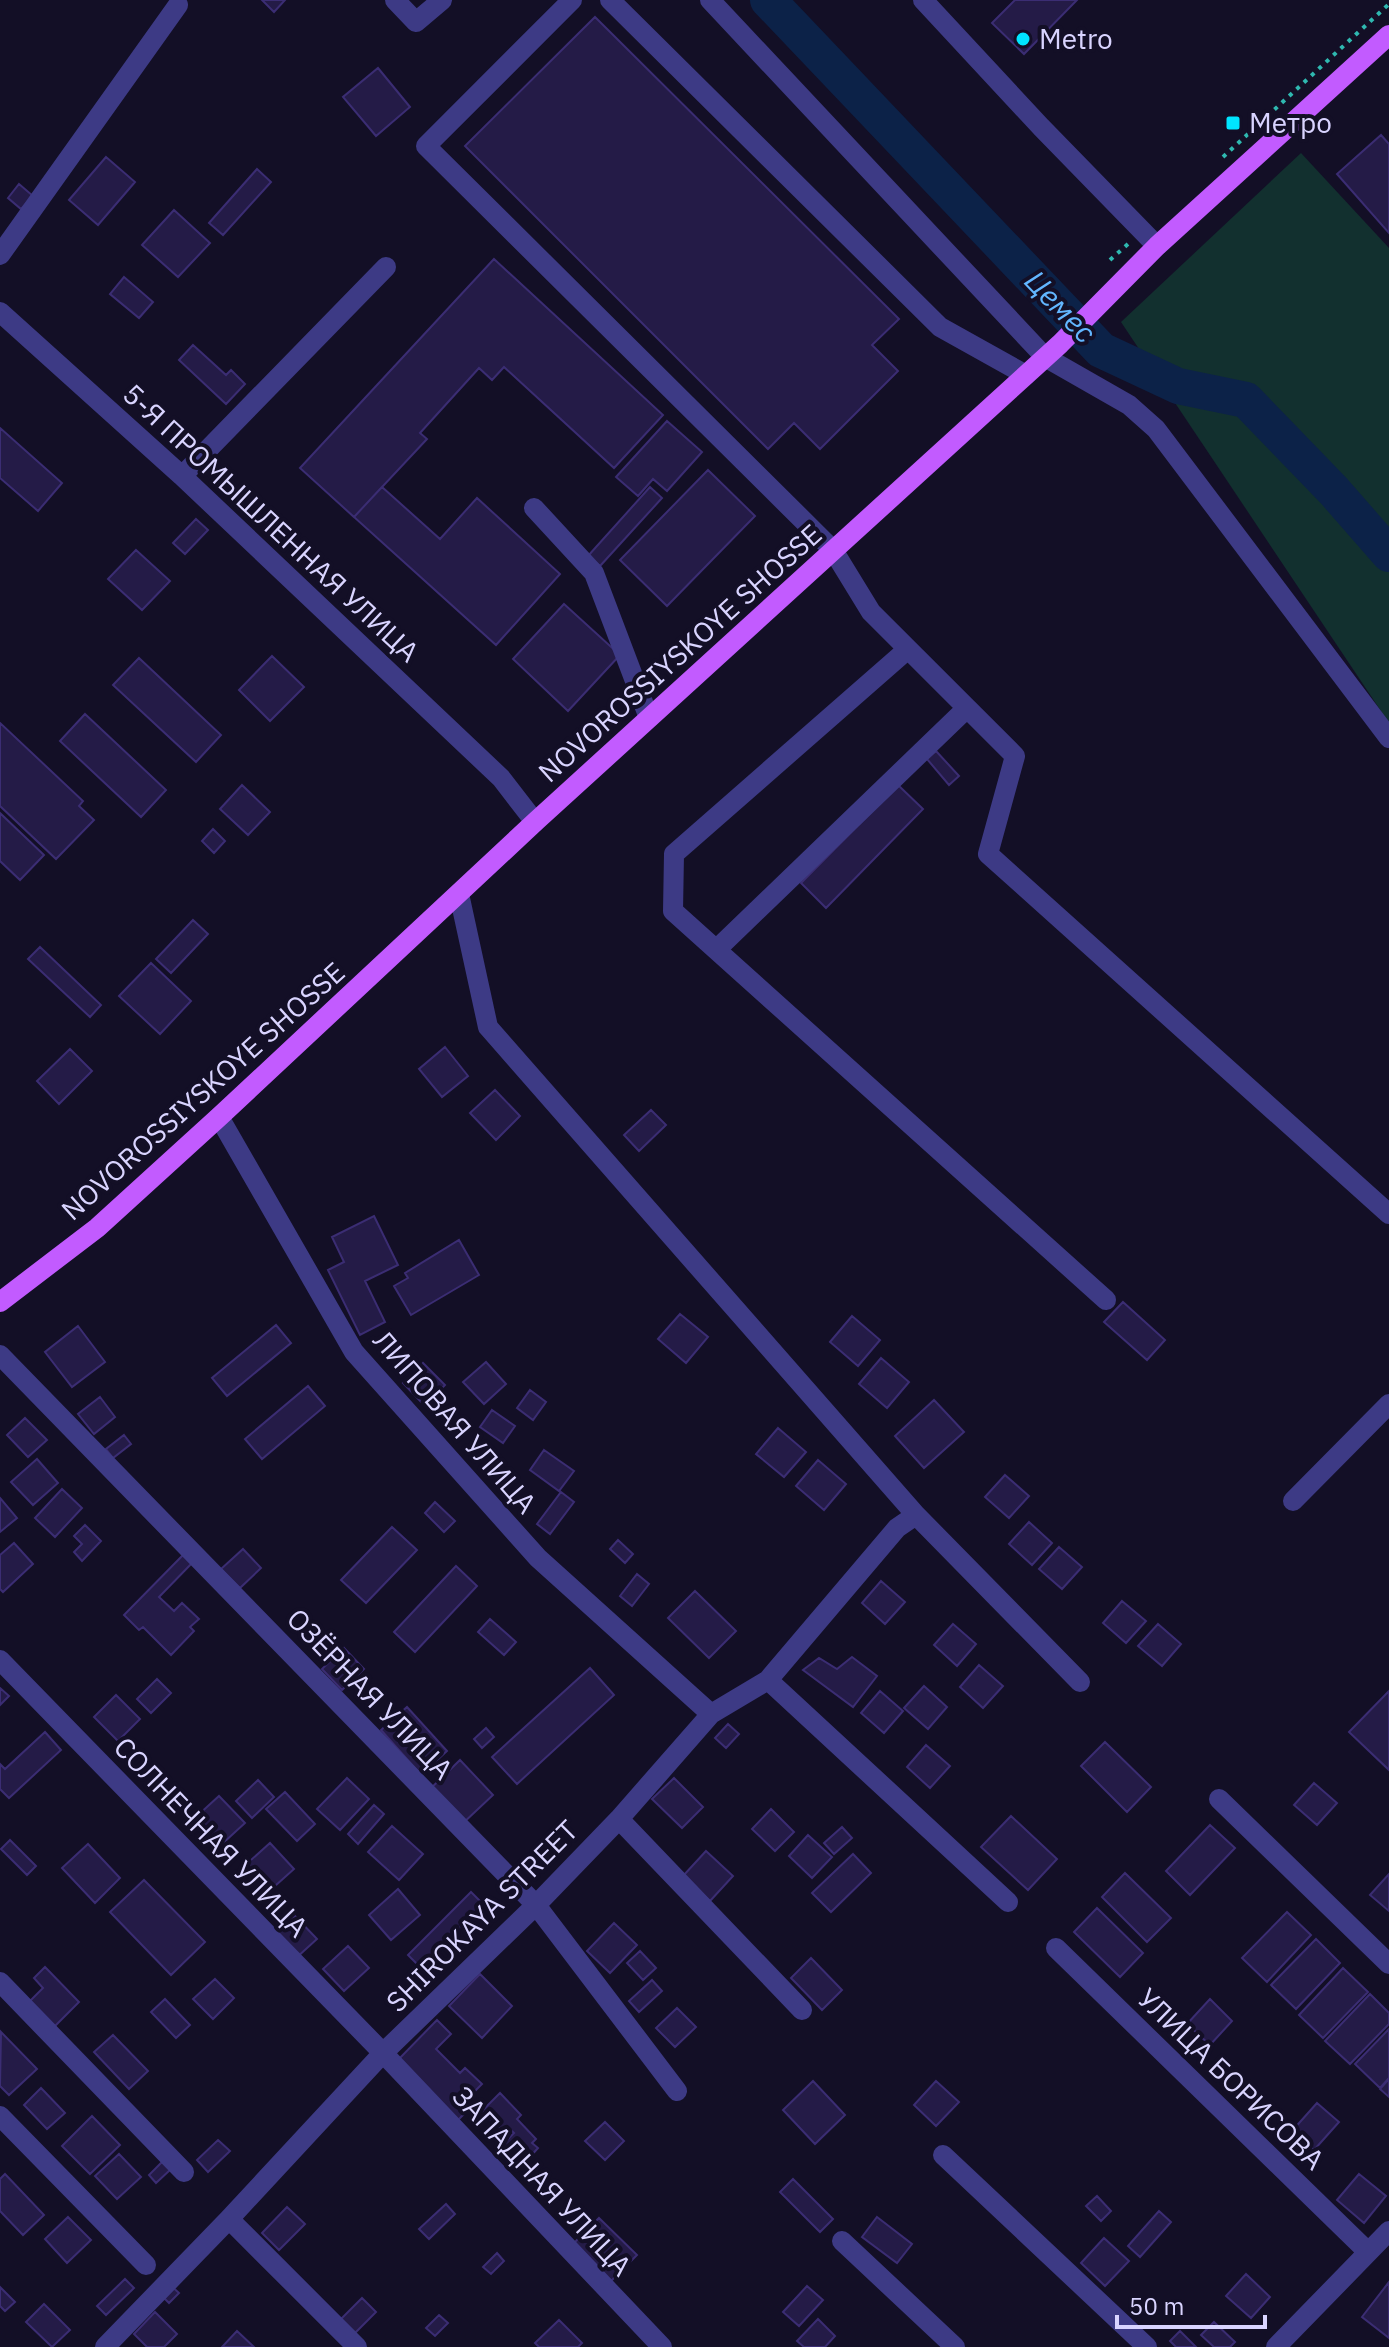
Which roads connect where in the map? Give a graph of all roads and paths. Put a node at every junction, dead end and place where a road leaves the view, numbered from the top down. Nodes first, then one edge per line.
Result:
1 (395, 0) edge
2 (442, 0) edge
3 (572, 0) edge
4 (610, 0) edge
5 (710, 0) edge
6 (923, 0) edge
7 (1389, 4) edge
8 (178, 5) dead end
9 (1389, 36) edge
10 (1213, 166) dead end
11 (1143, 231) junction
12 (1157, 246) junction
13 (0, 255) edge
14 (1110, 260) dead end
15 (386, 267) dead end
16 (0, 312) edge
17 (1052, 350) junction
18 (1026, 375) junction
19 (182, 476) junction
20 (534, 508) dead end
21 (833, 550) junction
22 (908, 649) junction
23 (967, 708) junction
24 (649, 718) junction
25 (1389, 738) edge
26 (535, 822) junction
27 (459, 894) junction
28 (717, 949) junction
29 (219, 1117) junction
30 (1389, 1214) edge
31 (1106, 1300) dead end
32 (0, 1302) edge
33 (0, 1355) edge
34 (1389, 1404) edge
35 (1293, 1501) dead end
36 (916, 1515) junction
37 (0, 1660) edge
38 (768, 1680) junction
39 (1080, 1682) dead end
40 (711, 1714) junction
41 (1219, 1799) dead end
42 (619, 1819) junction
43 (1008, 1902) dead end
44 (536, 1905) junction
45 (1056, 1948) dead end
46 (1389, 1964) edge
47 (0, 1982) edge
48 (802, 2010) dead end
49 (383, 2053) junction
50 (677, 2091) dead end
51 (0, 2116) edge
52 (943, 2155) dead end
53 (184, 2172) dead end
54 (229, 2219) junction
55 (1389, 2231) edge
56 (842, 2241) dead end
57 (1367, 2251) junction
58 (146, 2265) dead end
59 (105, 2347) edge
60 (357, 2347) edge
61 (662, 2347) edge
62 (955, 2347) edge
63 (1147, 2347) edge
64 (1276, 2347) edge

1 - 2 street
3 - 21 street
4 - 18 street
5 - 17 street
6 - 11 street
7 - 10 path
8 - 13 street
9 - 12 main road, NOVOROSSIYSKOYE SHOSSE
11 - 12 street
11 - 14 path
12 - 17 main road, NOVOROSSIYSKOYE SHOSSE
15 - 19 street
16 - 19 street, 5-Я ПРОМЫШЛЕННАЯ УЛИЦА
17 - 18 main road, NOVOROSSIYSKOYE SHOSSE
17 - 25 street
18 - 21 main road, NOVOROSSIYSKOYE SHOSSE
19 - 26 street, 5-Я ПРОМЫШЛЕННАЯ УЛИЦА
20 - 24 street
21 - 22 street
21 - 24 main road, NOVOROSSIYSKOYE SHOSSE
22 - 23 street
22 - 28 street
23 - 28 street
23 - 30 street
24 - 26 main road, NOVOROSSIYSKOYE SHOSSE
26 - 27 main road, NOVOROSSIYSKOYE SHOSSE
27 - 29 main road, NOVOROSSIYSKOYE SHOSSE
27 - 36 street
28 - 31 street
29 - 32 main road, NOVOROSSIYSKOYE SHOSSE
29 - 40 street, ЛИПОВАЯ УЛИЦА
33 - 44 street, ОЗЁРНАЯ УЛИЦА
34 - 35 street
36 - 38 street, SHIROKAYA STREET
36 - 39 street
37 - 49 street, СОЛНЕЧНАЯ УЛИЦА
38 - 40 street, SHIROKAYA STREET
38 - 43 street
40 - 42 street, SHIROKAYA STREET
41 - 46 street
42 - 44 street, SHIROKAYA STREET
42 - 48 street
44 - 49 street, SHIROKAYA STREET
44 - 50 street, ОЗЁРНАЯ УЛИЦА
45 - 57 street, УЛИЦА БОРИСОВА
47 - 53 street
49 - 54 street, SHIROKAYA STREET
49 - 61 street, ЗАПАДНАЯ УЛИЦА
51 - 58 street
52 - 63 street
54 - 59 street, SHIROKAYA STREET
54 - 60 street
55 - 57 street
56 - 62 street
57 - 64 street

